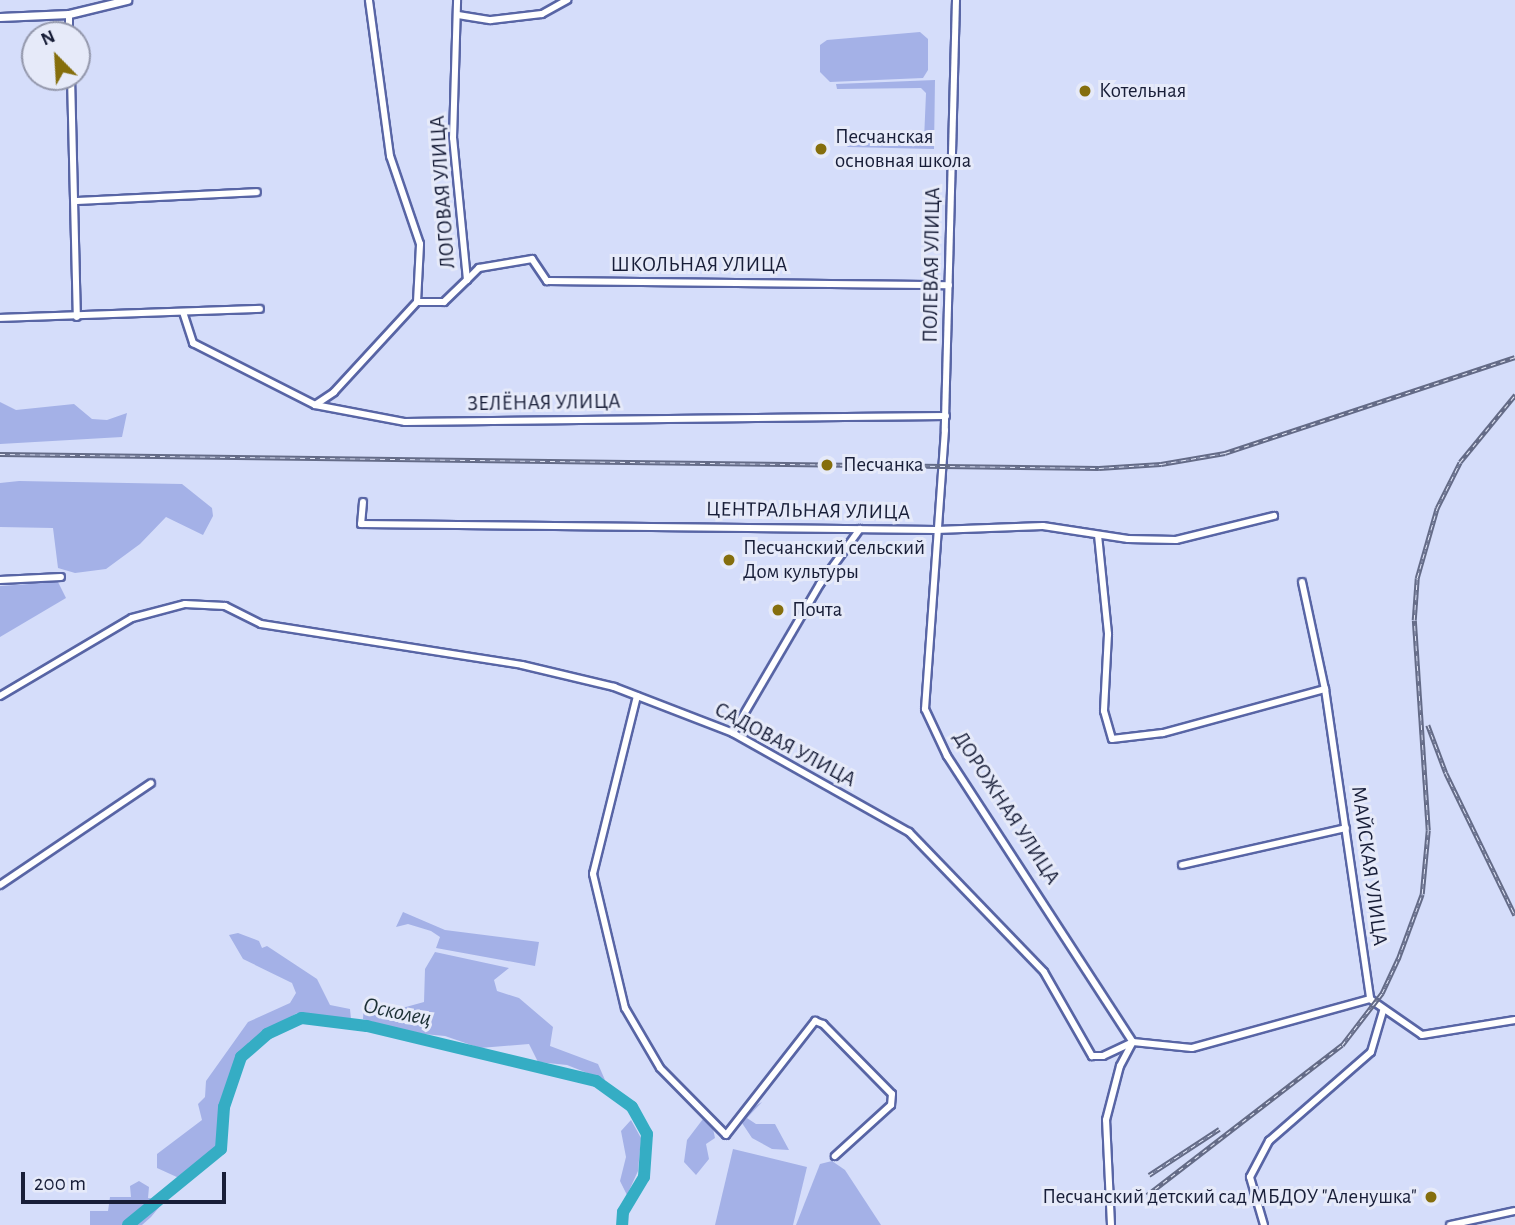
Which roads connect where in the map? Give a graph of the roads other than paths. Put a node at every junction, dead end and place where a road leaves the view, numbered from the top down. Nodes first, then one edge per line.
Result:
1 (127, 0) edge
2 (369, 0) edge
3 (457, 0) edge
4 (567, 0) edge
5 (956, 0) edge
6 (69, 14) junction
7 (458, 15) junction
8 (0, 18) edge
9 (69, 21) edge
10 (71, 91) edge
11 (257, 192) dead end
12 (75, 201) junction
13 (467, 280) junction
14 (949, 285) junction
15 (417, 302) junction
16 (260, 309) dead end
17 (183, 312) junction
18 (77, 317) junction
19 (0, 318) edge
20 (334, 392) junction
21 (315, 405) junction
22 (333, 408) junction
23 (946, 416) junction
24 (363, 502) dead end
25 (1274, 516) dead end
26 (860, 529) junction
27 (936, 530) junction
28 (1098, 534) junction
29 (61, 576) dead end
30 (0, 580) edge
31 (1303, 582) dead end
32 (1325, 689) junction
33 (0, 696) edge
34 (637, 696) junction
35 (733, 733) junction
36 (152, 783) dead end
37 (1346, 828) junction
38 (1182, 865) dead end
39 (0, 885) edge
40 (1370, 999) junction
41 (1383, 1011) junction
42 (1515, 1020) edge
43 (1133, 1042) junction
44 (835, 1156) dead end
45 (1515, 1211) edge
46 (1111, 1225) edge
47 (1264, 1225) edge
48 (1450, 1225) edge

1 - 6 street
2 - 15 street, ЛОГОВАЯ УЛИЦА
3 - 7 street, ЛОГОВАЯ УЛИЦА
4 - 7 street
5 - 14 street, ПОЛЕВАЯ УЛИЦА
6 - 8 street
6 - 9 street
7 - 13 street, ЛОГОВАЯ УЛИЦА
10 - 12 street
11 - 12 street
12 - 18 street
13 - 14 street, ШКОЛЬНАЯ УЛИЦА
13 - 15 street, ЛОГОВАЯ УЛИЦА
14 - 23 street, ПОЛЕВАЯ УЛИЦА
15 - 20 street
16 - 17 street
17 - 18 street
17 - 21 street, ЗЕЛЁНАЯ УЛИЦА
18 - 19 street
20 - 21 street
20 - 22 street
21 - 22 street, ЗЕЛЁНАЯ УЛИЦА
22 - 23 street, ЗЕЛЁНАЯ УЛИЦА
23 - 27 street, ПОЛЕВАЯ УЛИЦА
24 - 26 street, ЦЕНТРАЛЬНАЯ УЛИЦА
25 - 28 street, ЦЕНТРАЛЬНАЯ УЛИЦА
26 - 27 street, ЦЕНТРАЛЬНАЯ УЛИЦА
26 - 35 street
27 - 28 street, ЦЕНТРАЛЬНАЯ УЛИЦА
27 - 43 street, ДОРОЖНАЯ УЛИЦА
28 - 32 street
29 - 30 street
31 - 32 street, МАЙСКАЯ УЛИЦА
32 - 37 street, МАЙСКАЯ УЛИЦА
33 - 34 street, САДОВАЯ УЛИЦА
34 - 35 street, САДОВАЯ УЛИЦА
34 - 44 street
35 - 43 street, САДОВАЯ УЛИЦА
36 - 39 street
37 - 38 street
37 - 40 street, МАЙСКАЯ УЛИЦА
40 - 41 street
40 - 43 street
41 - 42 street
41 - 47 street
43 - 46 street
45 - 48 street

